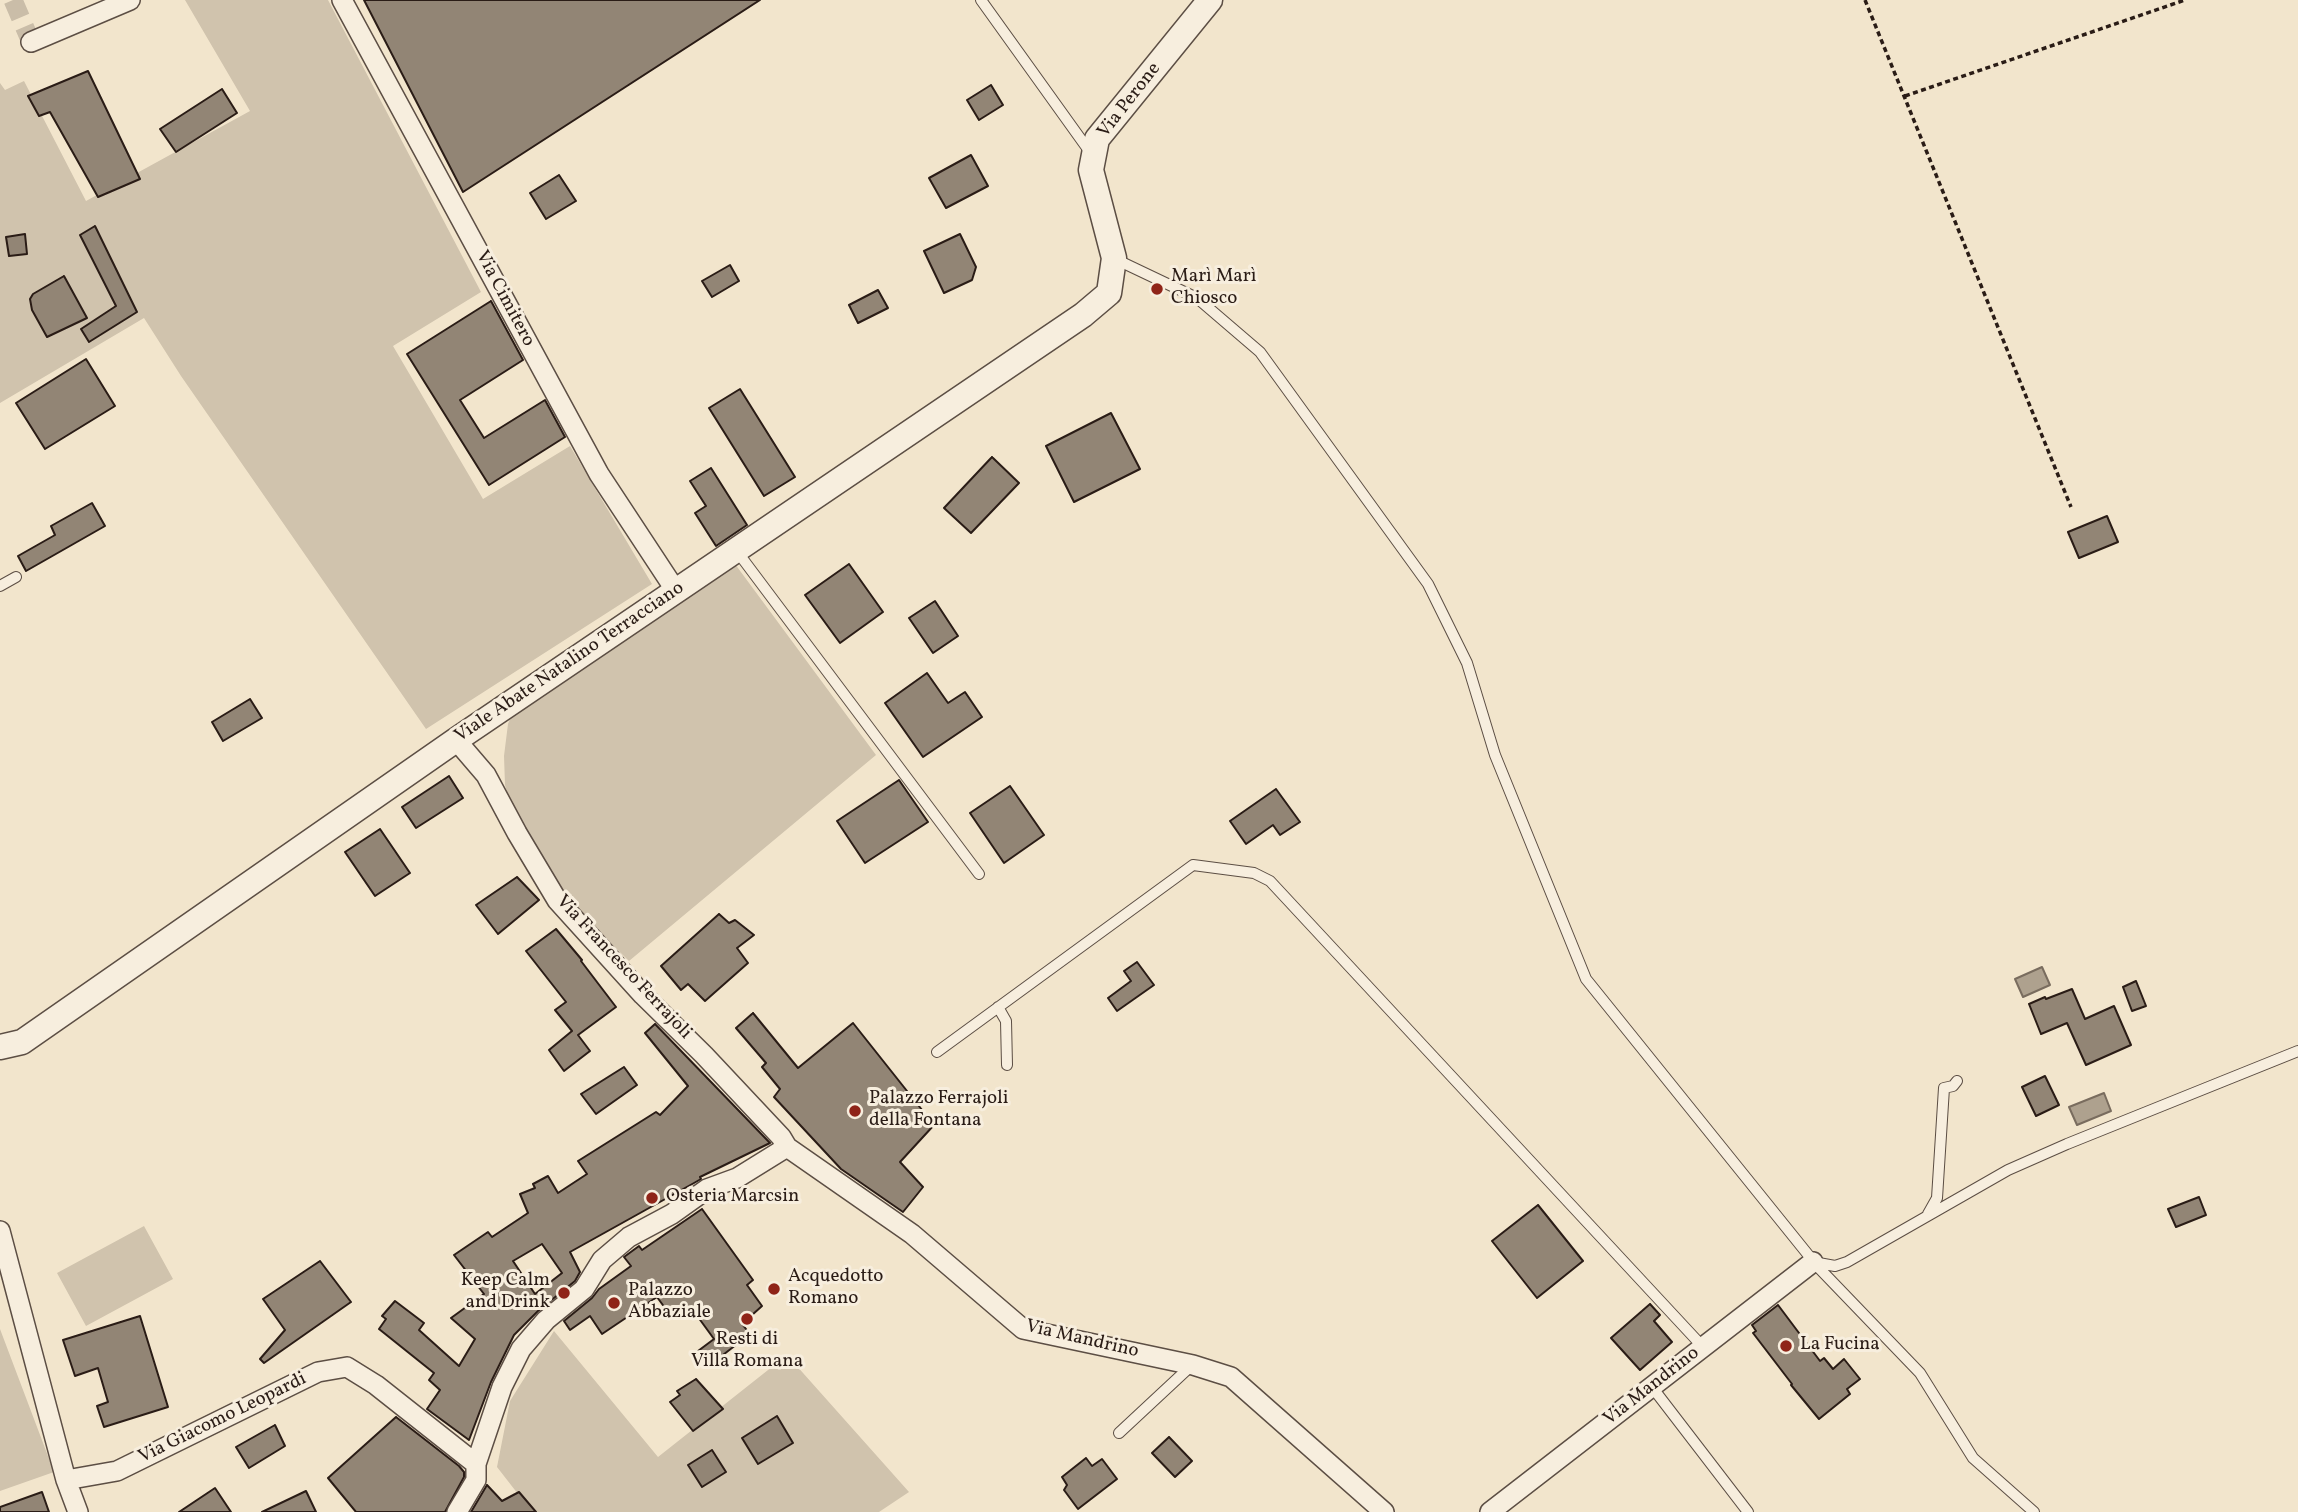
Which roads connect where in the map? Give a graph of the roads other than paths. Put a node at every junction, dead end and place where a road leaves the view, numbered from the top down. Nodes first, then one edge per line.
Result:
1 (130, 0) edge
2 (342, 0) edge
3 (981, 0) edge
4 (1210, 0) edge
5 (31, 42) dead end
6 (1094, 158) junction
7 (1114, 258) junction
8 (736, 550) junction
9 (16, 577) dead end
10 (0, 586) edge
11 (676, 591) junction
12 (456, 740) junction
13 (979, 874) dead end
14 (998, 1007) junction
15 (0, 1047) edge
16 (2298, 1051) edge
17 (937, 1052) dead end
18 (1007, 1065) dead end
19 (1957, 1082) dead end
20 (787, 1147) junction
21 (1927, 1214) junction
22 (0, 1231) edge
23 (1814, 1262) junction
24 (1703, 1347) junction
25 (1193, 1365) junction
26 (1652, 1387) junction
27 (1119, 1433) dead end
28 (476, 1464) junction
29 (66, 1480) junction
30 (78, 1512) edge
31 (457, 1512) edge
32 (1384, 1512) edge
33 (1490, 1512) edge
34 (1748, 1512) edge
35 (2034, 1512) edge

1 - 5 street
2 - 11 street, Via Cimitero
3 - 6 lane
4 - 6 street, Via Perone
6 - 7 street, Via Perone
7 - 8 street, Viale Abate Natalino Terracciano
7 - 23 lane
8 - 11 street, Viale Abate Natalino Terracciano
8 - 13 lane
9 - 10 lane
11 - 12 street, Viale Abate Natalino Terracciano
12 - 15 street, Viale Abate Natalino Terracciano
12 - 20 street, Via Francesco Ferrajoli
14 - 17 lane
14 - 18 lane
14 - 24 lane
16 - 21 lane
19 - 21 lane
20 - 25 street, Via Mandrino
20 - 28 street
21 - 23 lane
22 - 29 street
23 - 24 street, Via Mandrino
23 - 35 lane
24 - 26 street, Via Mandrino
25 - 27 lane
25 - 32 street, Via Mandrino
26 - 33 street, Via Mandrino
26 - 34 lane
28 - 29 street, Via Giacomo Leopardi
28 - 31 street
29 - 30 street

